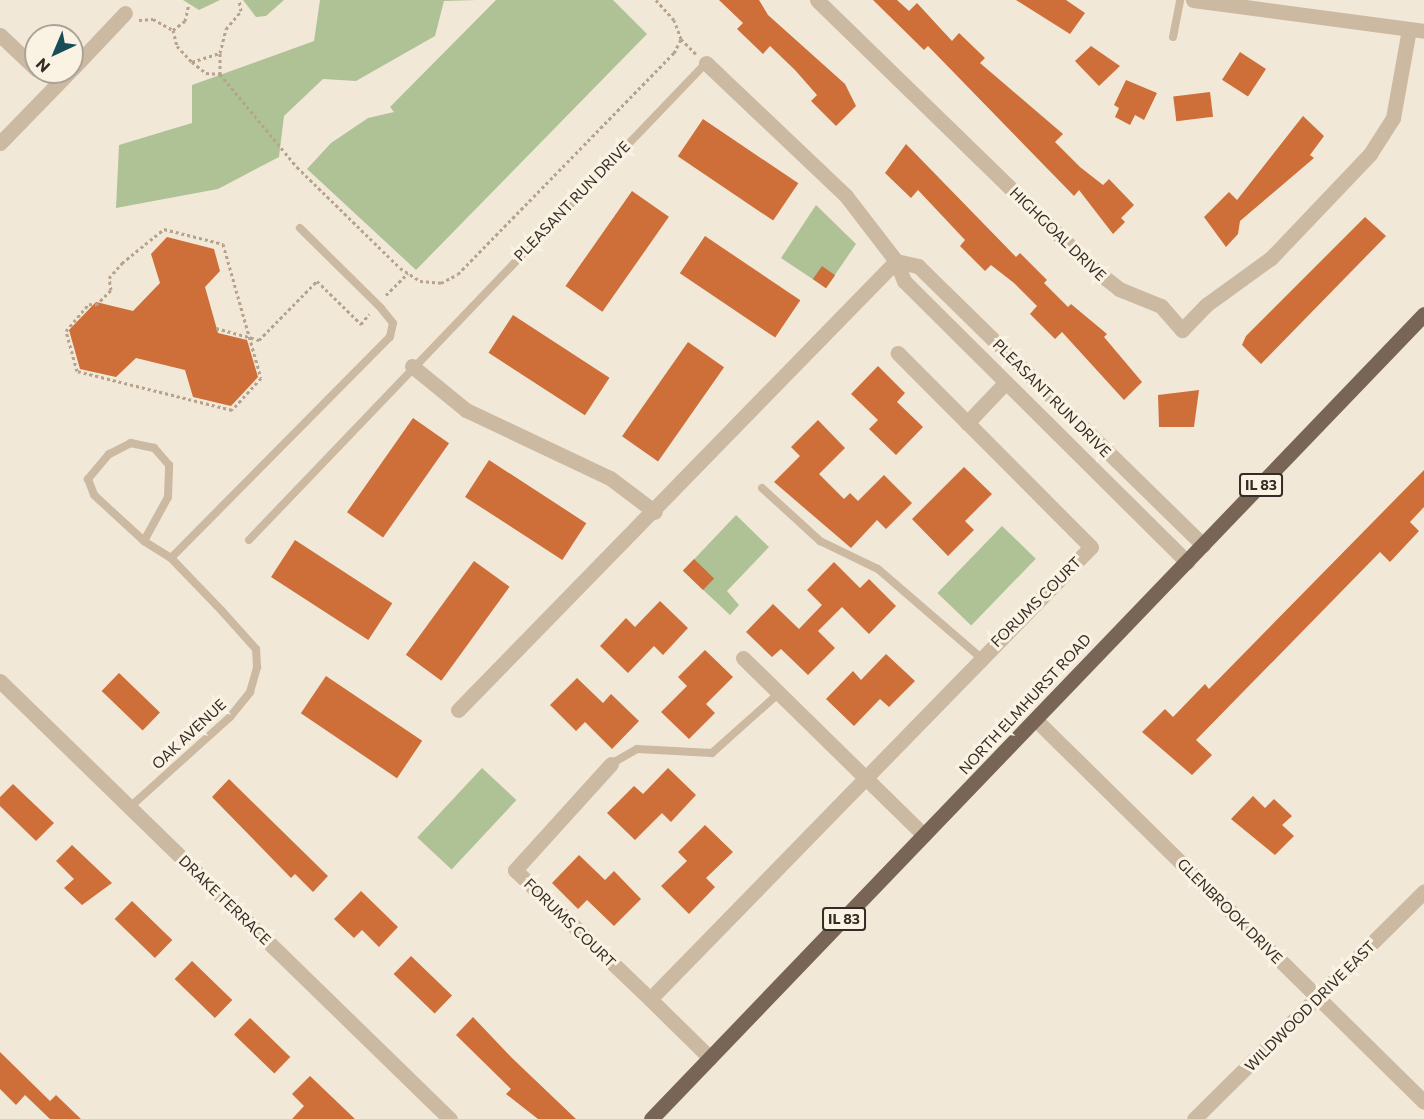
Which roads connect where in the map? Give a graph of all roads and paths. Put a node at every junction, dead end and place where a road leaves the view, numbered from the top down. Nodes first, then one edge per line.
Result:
1 (239, 0) edge
2 (656, 0) edge
3 (817, 0) edge
4 (1180, 0) edge
5 (1193, 0) edge
6 (189, 4) dead end
7 (1291, 7) edge
8 (124, 13) joint
9 (172, 30) junction
10 (1417, 30) edge
11 (0, 35) edge
12 (1173, 37) dead end
13 (220, 53) junction
14 (84, 57) edge
15 (24, 58) edge
16 (192, 62) junction
17 (706, 63) joint
18 (220, 74) junction
19 (52, 84) edge
20 (58, 84) edge
21 (55, 87) junction
22 (0, 143) edge
23 (300, 228) dead end
24 (896, 261) junction
25 (408, 273) junction
26 (378, 303) junction
27 (1424, 314) edge
28 (216, 328) dead end
29 (249, 337) junction
30 (898, 353) dead end
31 (412, 366) junction
32 (1005, 382) junction
33 (966, 423) junction
34 (762, 488) dead end
35 (655, 512) junction
36 (249, 540) dead end
37 (144, 541) junction
38 (1203, 546) junction
39 (171, 558) junction
40 (1187, 562) junction
41 (743, 658) dead end
42 (981, 658) junction
43 (0, 681) edge
44 (779, 693) junction
45 (458, 710) dead end
46 (1036, 720) junction
47 (611, 764) joint
48 (865, 776) junction
49 (130, 807) junction
50 (924, 836) junction
51 (1424, 891) edge
52 (650, 999) junction
53 (1319, 999) junction
54 (710, 1058) junction
55 (1424, 1102) edge
56 (450, 1119) edge
57 (651, 1119) edge
58 (1194, 1119) edge

1 - 13 path
2 - 25 path
3 - 10 street, HIGHGOAL DRIVE
4 - 12 lane
5 - 7 street
6 - 9 path
7 - 10 street
8 - 9 path
8 - 14 street
9 - 16 path
11 - 15 street
13 - 16 path
13 - 18 path
16 - 18 path
17 - 24 street, PLEASANT RUN DRIVE
17 - 31 lane, PLEASANT RUN DRIVE
18 - 25 path
19 - 21 street
20 - 21 street
21 - 22 street
23 - 26 lane
24 - 32 street, PLEASANT RUN DRIVE
24 - 35 street
24 - 38 street, PLEASANT RUN DRIVE
25 - 26 path
26 - 29 path
26 - 39 lane
27 - 38 main road, NORTH ELMHURST ROAD / IL 83
28 - 29 path
29 - 29 path
30 - 33 street, FORUMS COURT
31 - 35 street
31 - 36 lane, PLEASANT RUN DRIVE
32 - 33 street
32 - 40 street, PLEASANT RUN DRIVE
33 - 42 street, FORUMS COURT
34 - 42 lane
35 - 45 street
37 - 37 lane
37 - 39 lane
38 - 40 main road, NORTH ELMHURST ROAD / IL 83
39 - 49 lane, OAK AVENUE
40 - 46 main road, NORTH ELMHURST ROAD / IL 83
41 - 44 street
42 - 48 street, FORUMS COURT
43 - 49 street, DRAKE TERRACE
44 - 47 lane
44 - 48 street
46 - 50 main road, NORTH ELMHURST ROAD / IL 83
46 - 53 street, GLENBROOK DRIVE
47 - 52 street, FORUMS COURT
48 - 50 street
48 - 52 street, FORUMS COURT
49 - 56 street, DRAKE TERRACE
50 - 54 main road, NORTH ELMHURST ROAD / IL 83
51 - 53 street, WILDWOOD DRIVE EAST
52 - 54 street, FORUMS COURT
53 - 55 street, GLENBROOK DRIVE
53 - 58 street, WILDWOOD DRIVE EAST
54 - 57 main road, NORTH ELMHURST ROAD / IL 83

